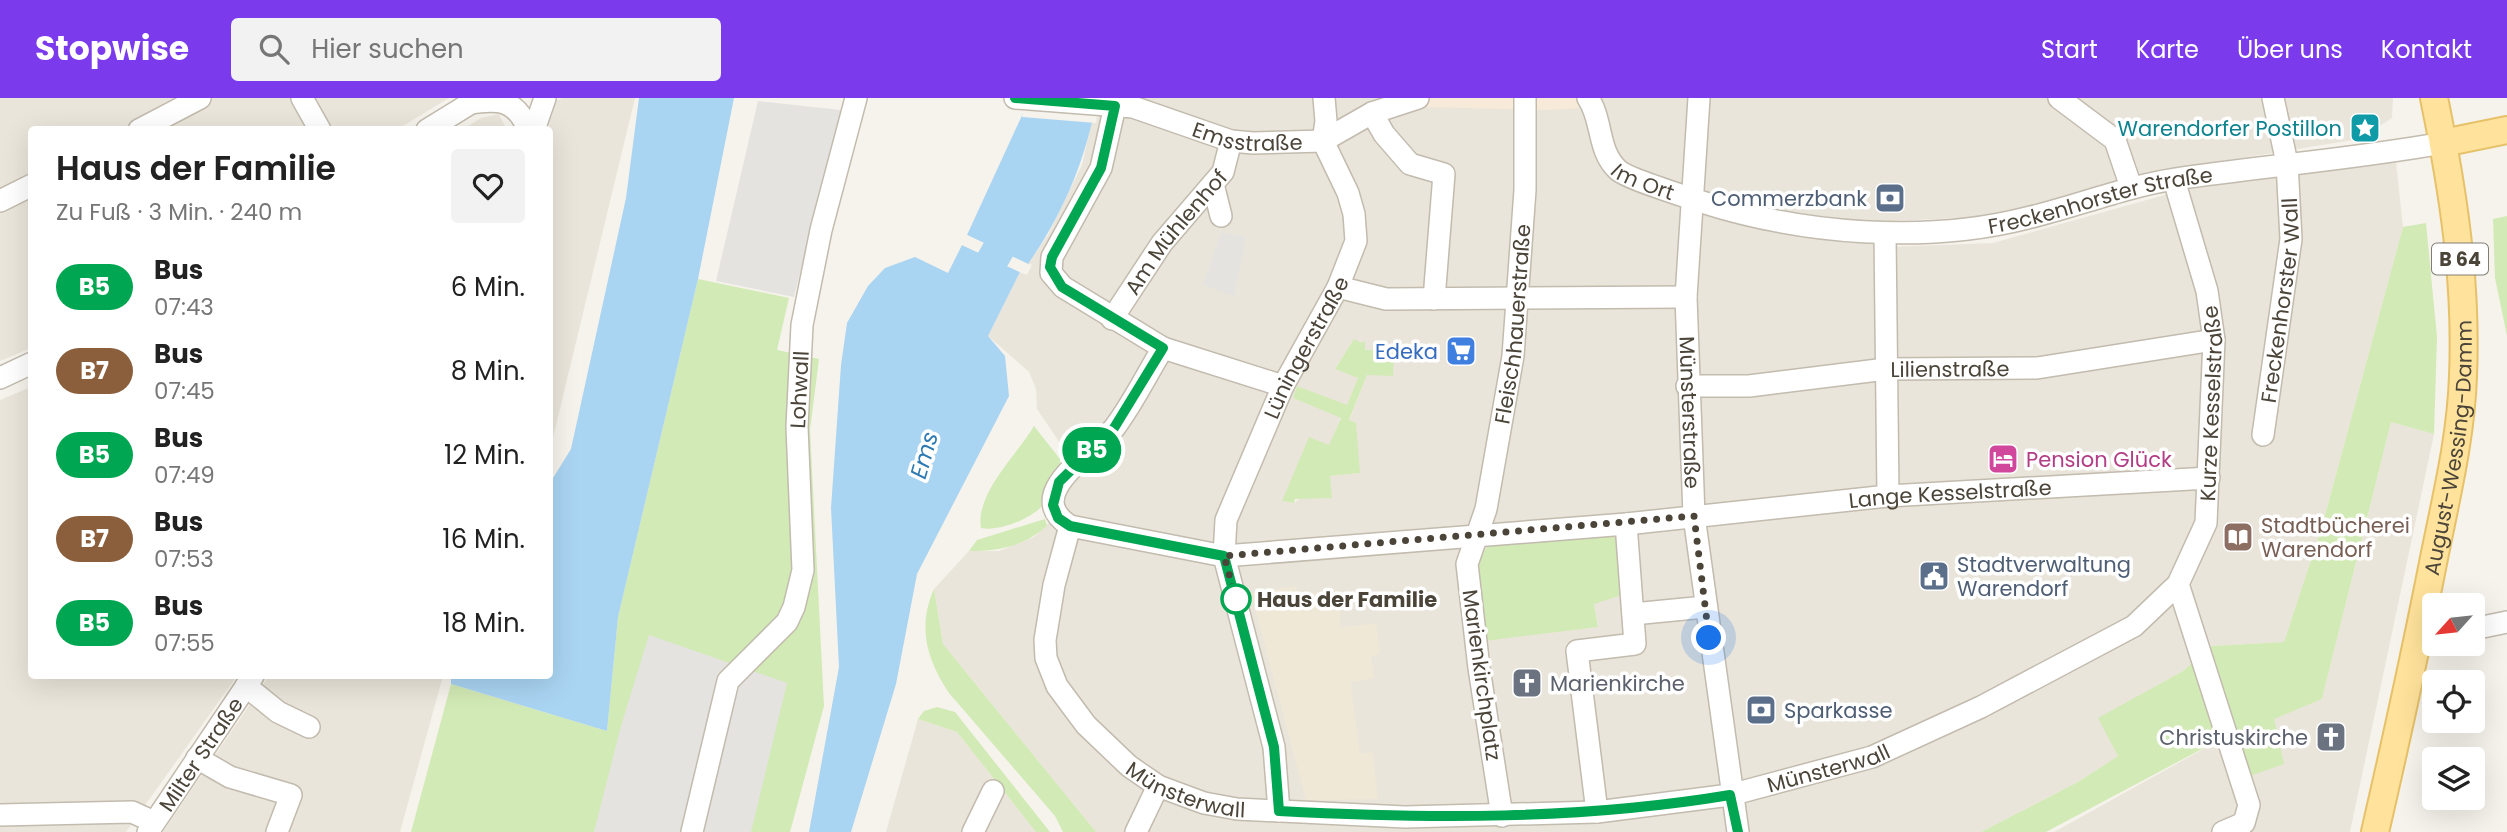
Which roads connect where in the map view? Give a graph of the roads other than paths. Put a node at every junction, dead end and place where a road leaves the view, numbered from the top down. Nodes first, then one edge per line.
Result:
1 (200, 98) edge
2 (302, 98) edge
3 (545, 98) edge
4 (856, 98) edge
5 (1324, 98) edge
6 (1418, 98) edge
7 (1699, 98) edge
8 (2059, 98) edge
9 (2273, 98) edge
10 (2434, 98) edge
11 (1020, 99) edge
12 (474, 101) edge
13 (1525, 103) edge
14 (1122, 104) edge
15 (1592, 104) edge
16 (1372, 113) junction
17 (147, 126) edge
18 (318, 126) edge
19 (434, 126) edge
20 (526, 126) edge
21 (535, 126) edge
22 (2507, 130) edge
23 (1231, 141) junction
24 (1323, 141) junction
25 (2443, 143) junction
26 (2287, 163) junction
27 (2174, 180) junction
28 (1213, 184) junction
29 (28, 187) edge
30 (2131, 187) junction
31 (1693, 199) junction
32 (0, 201) edge
33 (1221, 216) dead end
34 (1885, 234) junction
35 (1338, 287) junction
36 (1686, 297) junction
37 (1434, 299) junction
38 (1519, 300) junction
39 (1112, 319) junction
40 (2214, 340) junction
41 (1163, 348) junction
42 (28, 365) edge
43 (1886, 369) junction
44 (0, 378) edge
45 (1283, 386) junction
46 (1696, 386) junction
47 (2263, 435) dead end
48 (2209, 478) junction
49 (1888, 496) junction
50 (1694, 516) junction
51 (1626, 524) junction
52 (1070, 526) junction
53 (1476, 535) junction
54 (1224, 556) junction
55 (2178, 584) junction
56 (2433, 593) edge
57 (1705, 607) junction
58 (1633, 614) junction
59 (2507, 622) edge
60 (2485, 627) edge
61 (2422, 648) edge
62 (250, 681) edge
63 (309, 727) dead end
64 (197, 758) junction
65 (1158, 786) junction
66 (993, 791) dead end
67 (1730, 795) junction
68 (1279, 811) junction
69 (1597, 812) junction
70 (0, 815) edge
71 (1502, 816) junction
72 (151, 827) edge
73 (278, 827) edge
74 (692, 832) edge
75 (973, 832) edge
76 (1136, 832) edge
77 (1738, 832) edge
78 (2222, 832) edge
79 (2375, 832) edge

1 - 17 street
2 - 18 street
3 - 21 street
4 - 74 street, Lohwall
5 - 24 street
6 - 16 street, Emsstraße
7 - 31 street, Münsterstraße
8 - 30 street
9 - 26 street, Freckenhorster Wall
10 - 25 main road, B 64
11 - 14 street, Emsstraße
12 - 19 street
12 - 20 street
13 - 38 street, Fleischhauerstraße
14 - 23 street, Emsstraße
14 - 39 street
15 - 31 street, Im Ort
16 - 24 street, Emsstraße
16 - 37 street
22 - 25 main road, Freckenhorster Straße
23 - 24 street, Emsstraße
23 - 28 street, Am Mühlenhof
24 - 35 street, Lüningerstraße
25 - 26 street, Freckenhorster Straße
25 - 56 main road, August-Wessing-Damm / B 64
26 - 27 street, Freckenhorster Straße
26 - 47 street, Freckenhorster Wall
27 - 30 street, Freckenhorster Straße
27 - 40 street, Kurze Kesselstraße
28 - 33 street
28 - 39 street, Am Mühlenhof
29 - 32 street
30 - 34 street, Freckenhorster Straße
31 - 34 street, Freckenhorster Straße
31 - 36 street, Münsterstraße
34 - 43 street
35 - 37 street
35 - 45 street, Lüningerstraße
36 - 38 street
36 - 46 street, Münsterstraße
37 - 38 street
38 - 53 street, Fleischhauerstraße
39 - 41 street
40 - 43 street, Lilienstraße
40 - 48 street, Kurze Kesselstraße
41 - 45 street
41 - 52 street
42 - 44 street
43 - 46 street, Lilienstraße
43 - 49 street
45 - 54 street, Lüningerstraße
46 - 50 street, Münsterstraße
48 - 49 street, Lange Kesselstraße
48 - 55 street, Kurze Kesselstraße
49 - 50 street, Lange Kesselstraße
50 - 51 street, Lange Kesselstraße
50 - 57 street, Münsterstraße
51 - 53 street, Lange Kesselstraße
51 - 58 street
52 - 54 street, Lange Kesselstraße
52 - 65 street, Münsterwall
53 - 54 street, Lange Kesselstraße
53 - 71 street, Marienkirchplatz
54 - 68 street, Lüningerstraße
55 - 67 street, Münsterwall
55 - 78 street
57 - 58 street
57 - 67 street, Münsterstraße
58 - 69 street
59 - 60 street
61 - 79 main road, August-Wessing-Damm / B 64
62 - 63 street
62 - 64 street, Milter Straße
64 - 72 street, Milter Straße
64 - 73 street
65 - 68 street, Münsterwall
65 - 76 street
66 - 75 street
67 - 69 street, Münsterwall
67 - 77 street, Münsterstraße
68 - 71 street, Münsterwall
69 - 71 street, Münsterwall
70 - 72 street

